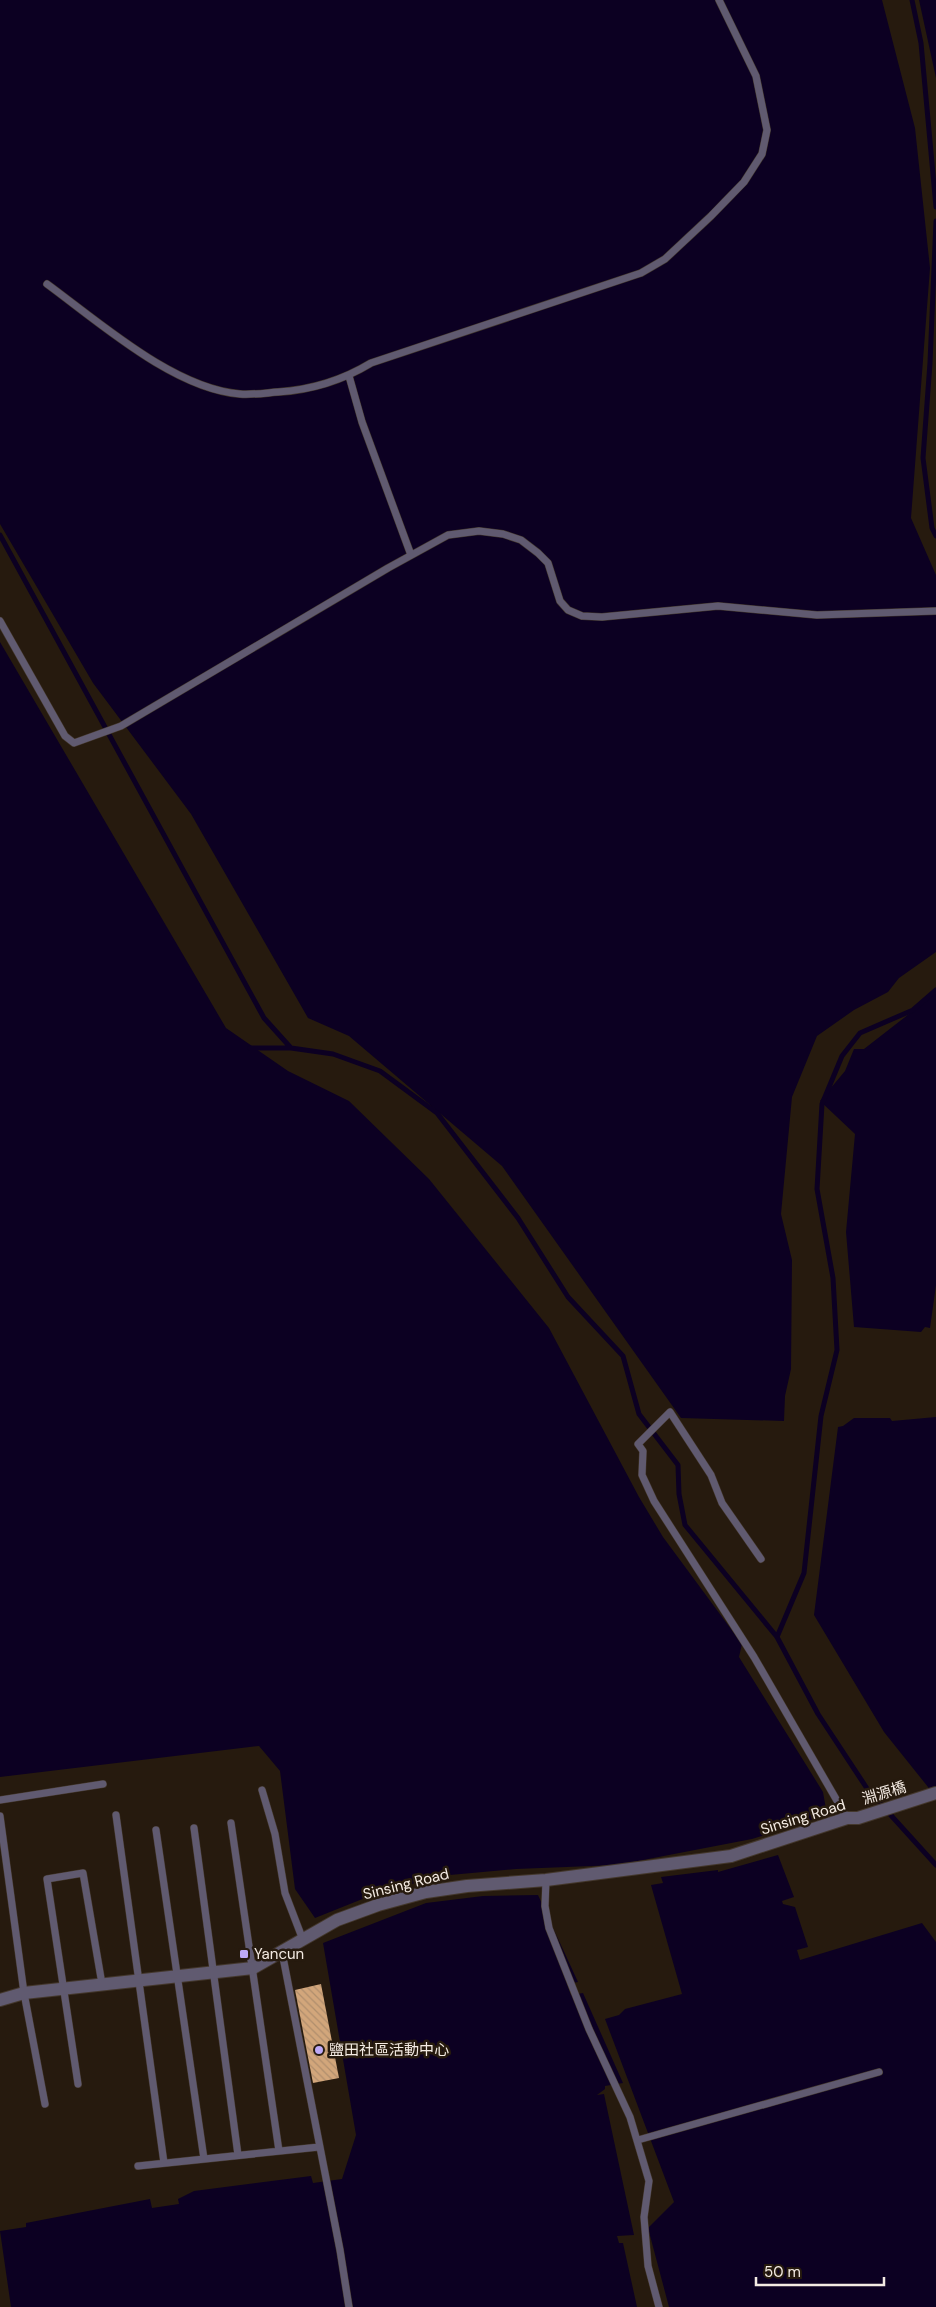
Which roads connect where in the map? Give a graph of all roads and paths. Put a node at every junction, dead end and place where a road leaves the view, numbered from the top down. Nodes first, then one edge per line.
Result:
1 (719, 0) edge
2 (47, 284) dead end
3 (349, 376) junction
4 (411, 555) junction
5 (936, 611) edge
6 (0, 621) edge
7 (761, 1559) dead end
8 (103, 1784) dead end
9 (262, 1790) dead end
10 (936, 1793) edge
11 (0, 1800) edge
12 (116, 1815) dead end
13 (0, 1816) edge
14 (853, 1818) junction
15 (231, 1822) dead end
16 (194, 1828) dead end
17 (156, 1830) dead end
18 (546, 1880) junction
19 (303, 1941) junction
20 (282, 1952) junction
21 (252, 1968) junction
22 (214, 1974) junction
23 (177, 1977) junction
24 (138, 1980) junction
25 (102, 1984) junction
26 (64, 1989) junction
27 (24, 1993) junction
28 (0, 2000) edge
29 (880, 2072) dead end
30 (78, 2084) dead end
31 (45, 2104) dead end
32 (638, 2140) junction
33 (319, 2147) junction
34 (279, 2151) junction
35 (238, 2156) junction
36 (204, 2159) junction
37 (164, 2162) junction
38 (138, 2166) dead end
39 (349, 2307) edge
40 (659, 2307) edge

1 - 3 lane
2 - 3 lane
3 - 4 lane
4 - 5 lane
4 - 6 lane
7 - 14 lane
8 - 11 lane
9 - 19 lane
10 - 14 street, 淵源橋
12 - 24 lane
13 - 27 lane
14 - 18 street, Sinsing Road
15 - 21 lane
16 - 22 lane
17 - 23 lane
18 - 19 street, Sinsing Road
18 - 32 lane
19 - 20 street, Sinsing Road
20 - 21 street, Sinsing Road
20 - 33 lane
21 - 22 street, Sinsing Road
21 - 34 lane
22 - 23 street, Sinsing Road
22 - 35 lane
23 - 24 street, Sinsing Road
23 - 36 lane
24 - 25 street, Sinsing Road
24 - 37 lane
25 - 26 street, Sinsing Road
25 - 26 lane
26 - 27 street, Sinsing Road
26 - 30 lane
27 - 28 street, Sinsing Road
27 - 31 lane
29 - 32 lane
32 - 40 lane
33 - 34 lane
33 - 39 lane
34 - 35 lane
35 - 36 lane
36 - 37 lane
37 - 38 lane

